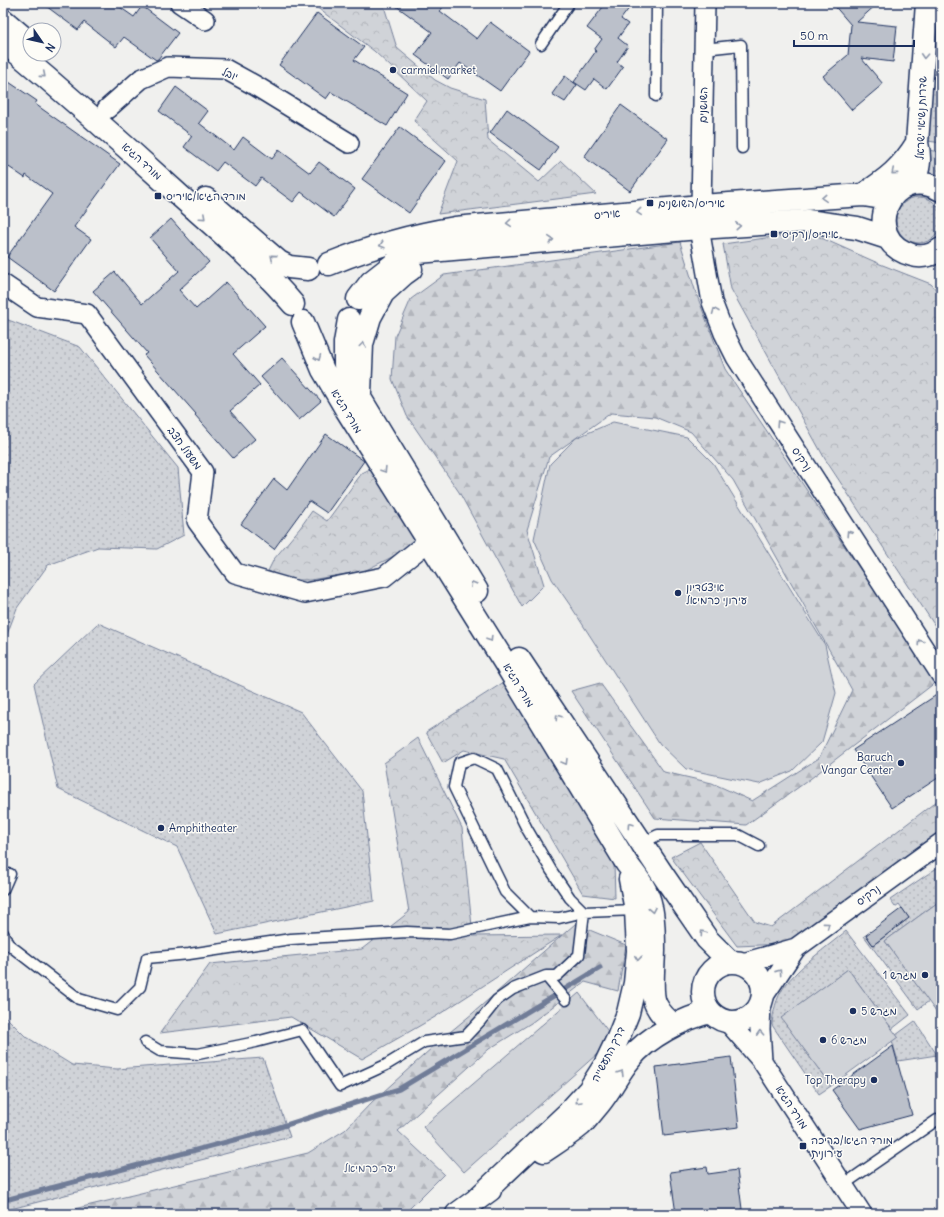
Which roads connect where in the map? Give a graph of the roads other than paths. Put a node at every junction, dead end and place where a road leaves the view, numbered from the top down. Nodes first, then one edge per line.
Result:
1 (180, 3) edge
2 (569, 3) edge
3 (657, 3) edge
4 (705, 3) edge
5 (927, 3) edge
6 (3, 20) edge
7 (205, 20) dead end
8 (22, 37) edge
9 (3, 40) edge
10 (541, 44) dead end
11 (704, 49) junction
12 (51, 62) edge
13 (656, 96) dead end
14 (107, 109) junction
15 (349, 143) dead end
16 (918, 143) junction
17 (742, 148) dead end
18 (913, 184) junction
19 (941, 190) edge
20 (863, 195) junction
21 (889, 199) junction
22 (701, 206) junction
23 (699, 228) junction
24 (888, 238) junction
25 (443, 249) junction
26 (936, 256) edge
27 (330, 264) junction
28 (308, 269) junction
29 (3, 284) edge
30 (358, 299) junction
31 (298, 313) junction
32 (349, 320) junction
33 (360, 398) junction
34 (429, 541) junction
35 (941, 675) edge
36 (642, 843) junction
37 (941, 843) edge
38 (759, 846) dead end
39 (627, 864) junction
40 (10, 874) dead end
41 (3, 890) edge
42 (584, 912) junction
43 (530, 917) junction
44 (637, 918) junction
45 (3, 933) edge
46 (654, 948) junction
47 (796, 948) junction
48 (736, 962) junction
49 (546, 976) junction
50 (566, 1000) dead end
51 (762, 1001) junction
52 (719, 1017) junction
53 (674, 1025) junction
54 (145, 1042) dead end
55 (762, 1061) junction
56 (941, 1122) edge
57 (843, 1185) junction
58 (477, 1199) junction
59 (457, 1214) edge
60 (862, 1214) edge

1 - 7 street
2 - 10 lane
3 - 13 lane
4 - 11 street, השושנים
5 -> 16 street, שדרות נשיאי ישראל
6 - 8 street
9 -> 31 street, מורד הגיא
11 - 17 lane
11 - 22 street, השושנים
12 - 14 street, מורד הגיא
14 - 15 street, יובל
28 -> 14 street, מורד הגיא
16 - 18 street, שדרות נשיאי ישראל
16 -> 20 street
18 - 19 street
18 - 21 street
20 - 21 street, איריס
20 -> 22 street, איריס
21 - 24 street
22 -> 27 street, איריס
23 -> 24 street, איריס
25 -> 23 street, איריס
35 -> 23 street, נרקיס
24 - 26 street
25 - 30 street, איריס
33 -> 25 street
27 - 28 street
27 - 30 street
28 - 31 street
29 - 34 street, משעול חצב
30 - 32 street
31 - 32 street
31 -> 34 street, מורד הגיא
32 - 33 street, מורד הגיא
36 -> 33 street, מורד הגיא
34 -> 39 street, מורד הגיא
36 - 38 lane
48 -> 36 street, מורד הגיא
47 -> 37 street, נרקיס
39 - 44 street, דרך התעשייה
39 -> 46 street, מורד הגיא
40 - 41 lane
42 - 43 lane
42 - 43 lane
42 - 44 lane
42 - 49 lane
43 - 45 lane
44 - 46 street
44 -> 58 street, דרך התעשייה
46 - 53 street, מורד הגיא
47 - 48 street, נרקיס
51 -> 47 street, נרקיס
48 - 51 street
48 - 52 street
49 - 50 lane
49 - 54 lane
51 - 52 street
55 -> 51 street, מורד הגיא
52 - 53 street
52 - 55 street, מורד הגיא
58 -> 53 street, דרך התעשייה
55 - 57 street, מורד הגיא
56 - 57 lane
57 - 60 street, מורד הגיא
58 - 59 street, דרך התעשייה

